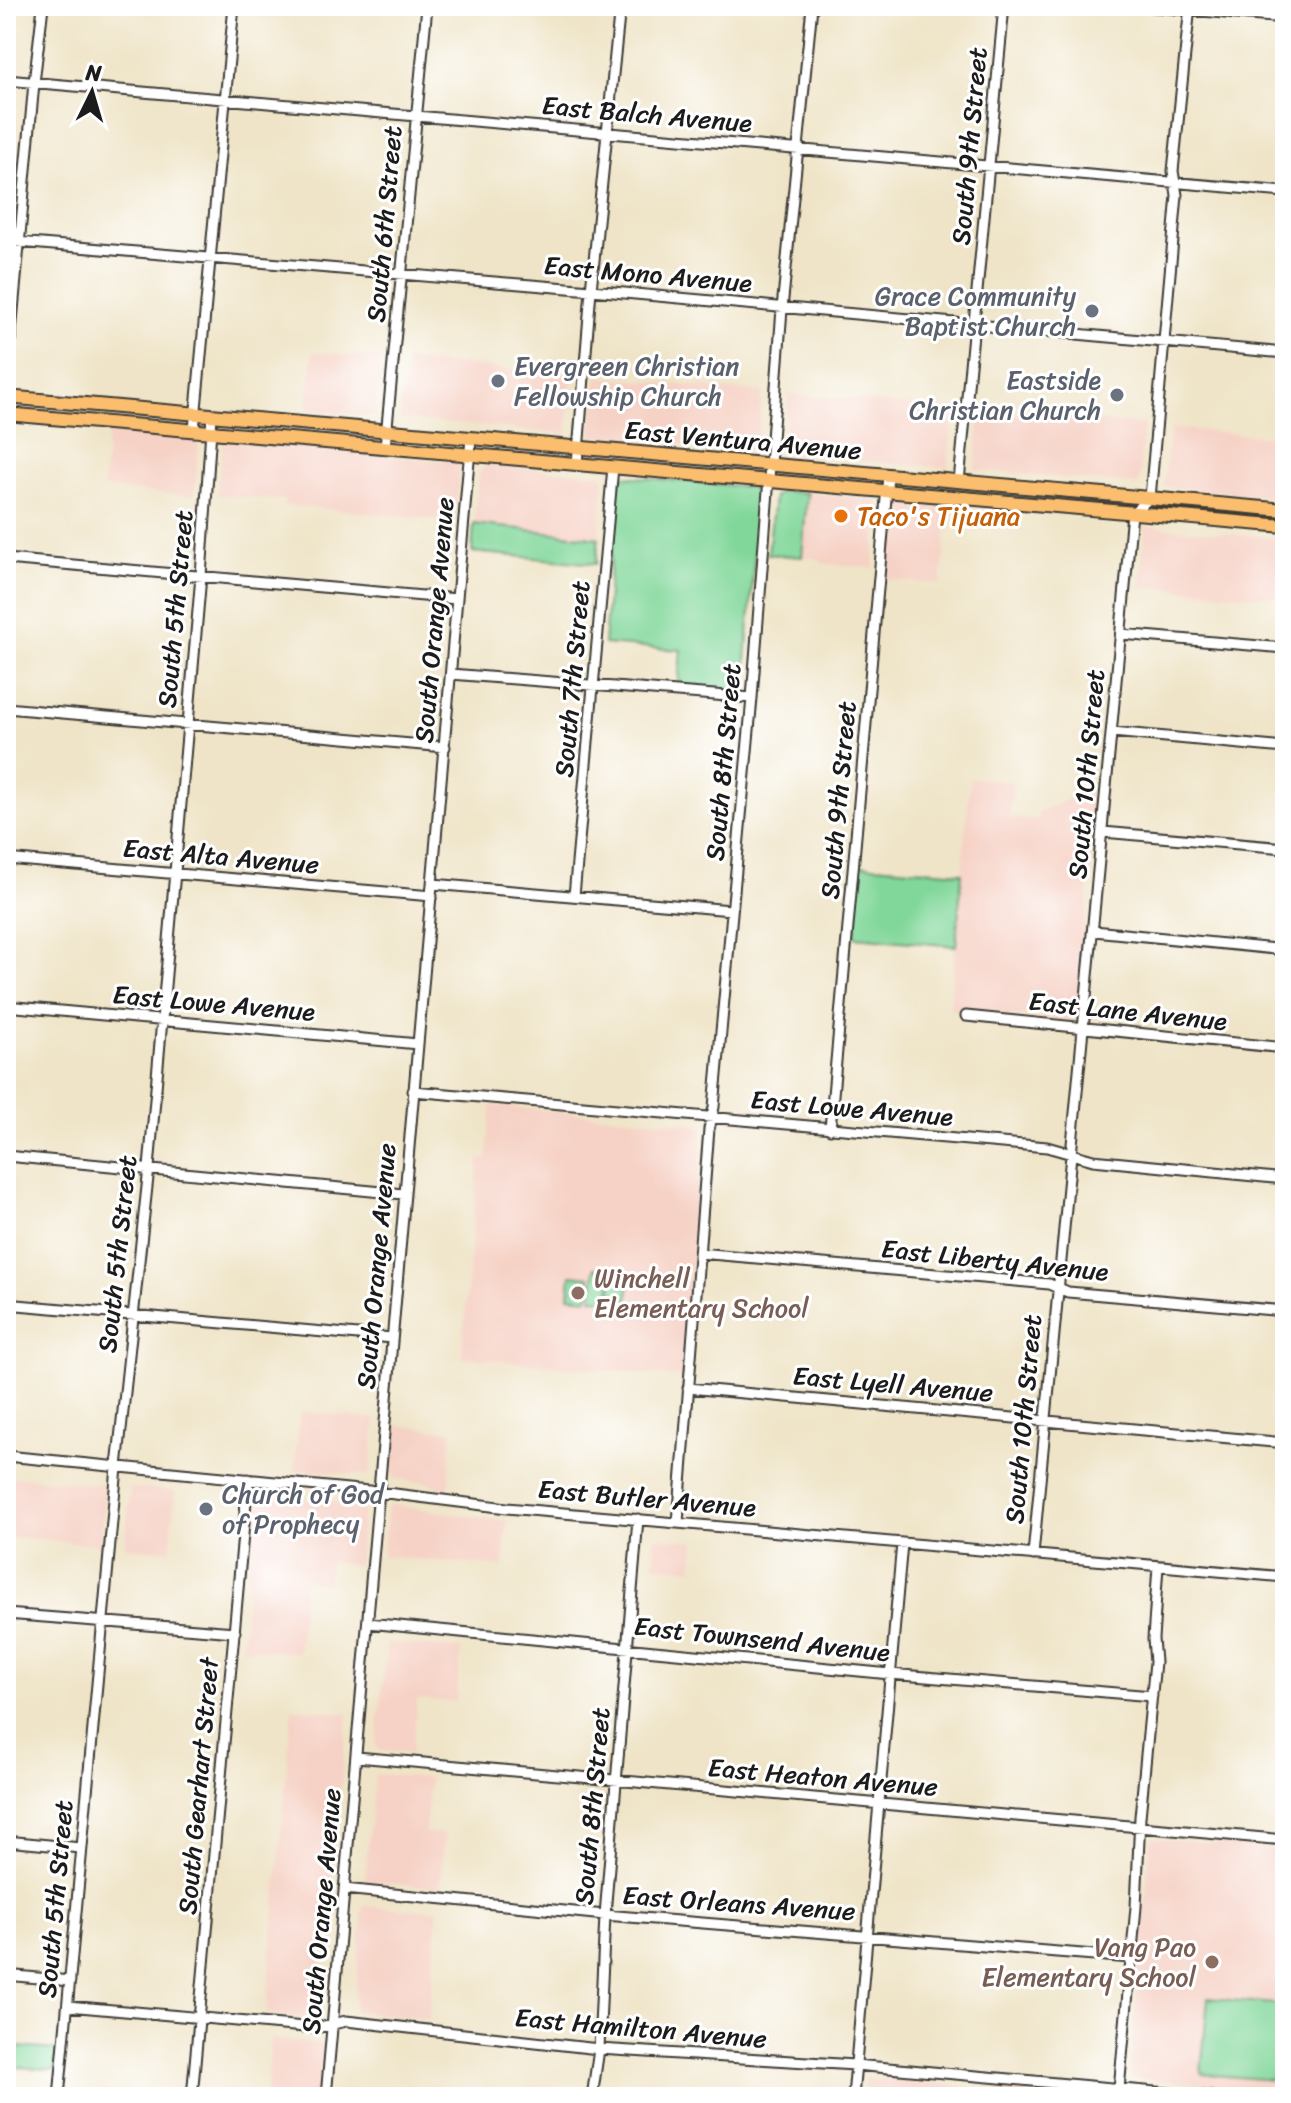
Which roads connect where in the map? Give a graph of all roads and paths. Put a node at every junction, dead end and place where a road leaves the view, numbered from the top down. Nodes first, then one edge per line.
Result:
1 (43, 6) edge
2 (234, 6) edge
3 (427, 6) edge
4 (620, 6) edge
5 (812, 6) edge
6 (1004, 6) edge
7 (1142, 6) edge
8 (1190, 8) edge
9 (1285, 18) edge
10 (6, 80) edge
11 (34, 83) junction
12 (225, 99) junction
13 (416, 116) junction
14 (606, 133) junction
15 (800, 149) junction
16 (989, 167) junction
17 (1175, 183) junction
18 (1285, 192) edge
19 (6, 241) edge
20 (20, 242) junction
21 (210, 259) junction
22 (401, 274) junction
23 (591, 290) junction
24 (782, 309) junction
25 (974, 326) junction
26 (1164, 342) junction
27 (1285, 353) edge
28 (6, 387) edge
29 (6, 397) edge
30 (6, 414) edge
31 (196, 414) junction
32 (212, 415) junction
33 (194, 430) junction
34 (211, 431) junction
35 (387, 431) junction
36 (471, 438) junction
37 (385, 447) junction
38 (579, 448) junction
39 (471, 454) junction
40 (577, 464) junction
41 (769, 465) junction
42 (613, 467) junction
43 (888, 476) junction
44 (769, 481) junction
45 (959, 482) junction
46 (887, 491) junction
47 (1150, 498) junction
48 (1285, 510) edge
49 (1132, 513) junction
50 (1285, 526) edge
51 (6, 559) edge
52 (201, 576) junction
53 (457, 599) junction
54 (1121, 634) junction
55 (1285, 648) edge
56 (451, 674) junction
57 (594, 686) junction
58 (752, 698) junction
59 (6, 708) edge
60 (187, 724) junction
61 (1112, 732) junction
62 (445, 747) junction
63 (1285, 748) edge
64 (1103, 832) junction
65 (1285, 848) edge
66 (6, 859) edge
67 (173, 874) junction
68 (433, 884) junction
69 (432, 896) junction
70 (574, 896) junction
71 (731, 910) junction
72 (1094, 931) junction
73 (1285, 950) edge
74 (6, 1006) edge
75 (966, 1016) dead end
76 (161, 1022) junction
77 (1084, 1029) junction
78 (418, 1044) junction
79 (1285, 1048) edge
80 (413, 1091) junction
81 (711, 1118) junction
82 (830, 1129) junction
83 (1071, 1154) junction
84 (6, 1156) edge
85 (149, 1168) junction
86 (1285, 1179) edge
87 (403, 1194) junction
88 (699, 1253) junction
89 (1058, 1288) junction
90 (6, 1304) edge
91 (1285, 1311) edge
92 (132, 1317) junction
93 (392, 1338) junction
94 (688, 1388) junction
95 (1045, 1420) junction
96 (1285, 1443) edge
97 (6, 1456) edge
98 (117, 1467) junction
99 (248, 1479) junction
100 (379, 1492) junction
101 (638, 1519) junction
102 (678, 1523) junction
103 (902, 1543) junction
104 (1033, 1555) junction
105 (1158, 1566) junction
106 (1285, 1577) edge
107 (6, 1614) edge
108 (102, 1622) junction
109 (368, 1623) junction
110 (235, 1632) junction
111 (629, 1649) junction
112 (890, 1674) junction
113 (1152, 1696) junction
114 (357, 1757) junction
115 (616, 1780) junction
116 (878, 1804) junction
117 (1140, 1827) junction
118 (1285, 1840) edge
119 (6, 1841) edge
120 (81, 1848) junction
121 (344, 1889) junction
122 (605, 1915) junction
123 (866, 1934) junction
124 (1131, 1958) junction
125 (6, 1975) edge
126 (70, 1981) junction
127 (68, 2006) junction
128 (199, 2017) junction
129 (332, 2025) junction
130 (599, 2049) junction
131 (855, 2065) junction
132 (1119, 2089) junction
133 (59, 2097) edge
134 (192, 2097) edge
135 (326, 2097) edge
136 (592, 2097) edge
137 (853, 2097) edge
138 (1212, 2097) edge

1 - 11 street
2 - 12 street
3 - 13 street, South 6th Street
4 - 14 street
5 - 15 street, South 8th Street
6 - 16 street, South 9th Street
7 - 8 street
8 - 9 street
8 - 17 street
10 - 11 street, East Balch Avenue
11 - 12 street, East Balch Avenue
11 - 20 street
12 - 13 street, East Balch Avenue
12 - 21 street
13 - 14 street, East Balch Avenue
13 - 22 street, South 6th Street
14 - 15 street, East Balch Avenue
14 - 23 street
15 - 16 street, East Balch Avenue
15 - 24 street, South 8th Street
16 - 17 street, East Balch Avenue
16 - 25 street, South 9th Street
17 - 18 street, East Balch Avenue
17 - 26 street
19 - 20 street, East Mono Avenue
20 - 21 street, East Mono Avenue
20 - 28 street
21 - 22 street, East Mono Avenue
21 - 31 street
22 - 23 street, East Mono Avenue
22 - 35 street, South 6th Street
23 - 24 street, East Mono Avenue
23 - 38 street
24 - 25 street, East Mono Avenue
24 - 41 street, South 8th Street
25 - 26 street, East Mono Avenue
25 - 45 street, South 9th Street
26 - 27 street, East Mono Avenue
26 - 47 street
29 - 31 main road, East Ventura Avenue
30 - 33 main road, East Ventura Avenue
31 - 32 main road, East Ventura Avenue
31 - 33 street
32 - 34 street, South 5th Street
32 - 35 main road, East Ventura Avenue
33 - 34 main road, East Ventura Avenue
34 - 37 main road, East Ventura Avenue
34 - 52 street, South 5th Street
35 - 36 main road, East Ventura Avenue
35 - 37 street, South 6th Street
36 - 38 main road, East Ventura Avenue
36 - 39 street, South Orange Avenue
37 - 39 main road, East Ventura Avenue
38 - 40 street
38 - 41 main road, East Ventura Avenue
39 - 40 main road, East Ventura Avenue
39 - 53 street, South Orange Avenue
40 - 42 main road, East Ventura Avenue
41 - 43 main road, East Ventura Avenue
41 - 44 street, South 8th Street
42 - 44 main road, East Ventura Avenue
42 - 57 street, South 7th Street
43 - 45 main road, East Ventura Avenue
43 - 46 street, South 9th Street
44 - 46 main road, East Ventura Avenue
44 - 58 street, South 8th Street
45 - 47 main road, East Ventura Avenue
46 - 49 main road, East Ventura Avenue
46 - 82 street, South 9th Street
47 - 48 main road, East Ventura Avenue
47 - 49 street
49 - 50 main road, East Ventura Avenue
49 - 54 street, South 10th Street
51 - 52 street
52 - 53 street
52 - 60 street, South 5th Street
53 - 56 street, South Orange Avenue
54 - 55 street
54 - 61 street, South 10th Street
56 - 57 street
56 - 62 street, South Orange Avenue
57 - 58 street
57 - 70 street, South 7th Street
58 - 71 street, South 8th Street
59 - 60 street
60 - 62 street
60 - 67 street, South 5th Street
61 - 63 street
61 - 64 street, South 10th Street
62 - 68 street, South Orange Avenue
64 - 65 street
64 - 72 street, South 10th Street
66 - 67 street, East Alta Avenue
67 - 69 street, East Alta Avenue
67 - 76 street, South 5th Street
68 - 69 street, South Orange Avenue
68 - 70 street
69 - 78 street, South Orange Avenue
70 - 71 street
71 - 81 street, South 8th Street
72 - 73 street
72 - 77 street, South 10th Street
74 - 76 street, East Lowe Avenue
75 - 77 street, East Lane Avenue
76 - 78 street, East Lowe Avenue
76 - 85 street, South 5th Street
77 - 79 street, East Lane Avenue
77 - 83 street, South 10th Street
78 - 80 street, South Orange Avenue
80 - 81 street, East Lowe Avenue
80 - 87 street, South Orange Avenue
81 - 82 street, East Lowe Avenue
81 - 88 street, South 8th Street
82 - 83 street, East Lowe Avenue
83 - 86 street, East Lowe Avenue
83 - 89 street, South 10th Street
84 - 85 street
85 - 87 street
85 - 92 street, South 5th Street
87 - 93 street, South Orange Avenue
88 - 89 street, East Liberty Avenue
88 - 94 street, South 8th Street
89 - 91 street, East Liberty Avenue
89 - 95 street, South 10th Street
90 - 92 street
92 - 93 street
92 - 98 street, South 5th Street
93 - 100 street, South Orange Avenue
94 - 95 street, East Lyell Avenue
94 - 102 street, South 8th Street
95 - 96 street, East Lyell Avenue
95 - 104 street, South 10th Street
97 - 98 street, East Butler Avenue
98 - 99 street, East Butler Avenue
98 - 108 street, South 5th Street
99 - 100 street, East Butler Avenue
99 - 110 street, South Gearhart Street
100 - 101 street, East Butler Avenue
100 - 109 street, South Orange Avenue
101 - 102 street, East Butler Avenue
101 - 111 street, South 8th Street
102 - 103 street, East Butler Avenue
103 - 104 street, East Butler Avenue
103 - 112 street
104 - 105 street, East Butler Avenue
105 - 106 street, East Butler Avenue
105 - 113 street
107 - 108 street
108 - 110 street
108 - 120 street, South 5th Street
109 - 111 street, East Townsend Avenue
109 - 114 street, South Orange Avenue
110 - 128 street, South Gearhart Street
111 - 112 street, East Townsend Avenue
111 - 115 street, South 8th Street
112 - 113 street, East Townsend Avenue
112 - 116 street
113 - 117 street
114 - 115 street, East Heaton Avenue
114 - 121 street, South Orange Avenue
115 - 116 street, East Heaton Avenue
115 - 122 street, South 8th Street
116 - 117 street, East Heaton Avenue
116 - 123 street
117 - 118 street, East Heaton Avenue
117 - 124 street
119 - 120 street
120 - 126 street, South 5th Street
121 - 122 street, East Orleans Avenue
121 - 129 street, South Orange Avenue
122 - 123 street, East Orleans Avenue
122 - 130 street, South 8th Street
123 - 124 street, East Orleans Avenue
123 - 131 street
124 - 132 street
125 - 126 street
126 - 127 street, South 5th Street
127 - 128 street, East Hamilton Avenue
127 - 133 street, South 5th Street
128 - 129 street, East Hamilton Avenue
128 - 134 street, South Gearhart Street
129 - 130 street, East Hamilton Avenue
129 - 135 street, South Orange Avenue
130 - 131 street, East Hamilton Avenue
130 - 136 street, South 8th Street
131 - 132 street, East Hamilton Avenue
131 - 137 street
132 - 138 street, East Hamilton Avenue

